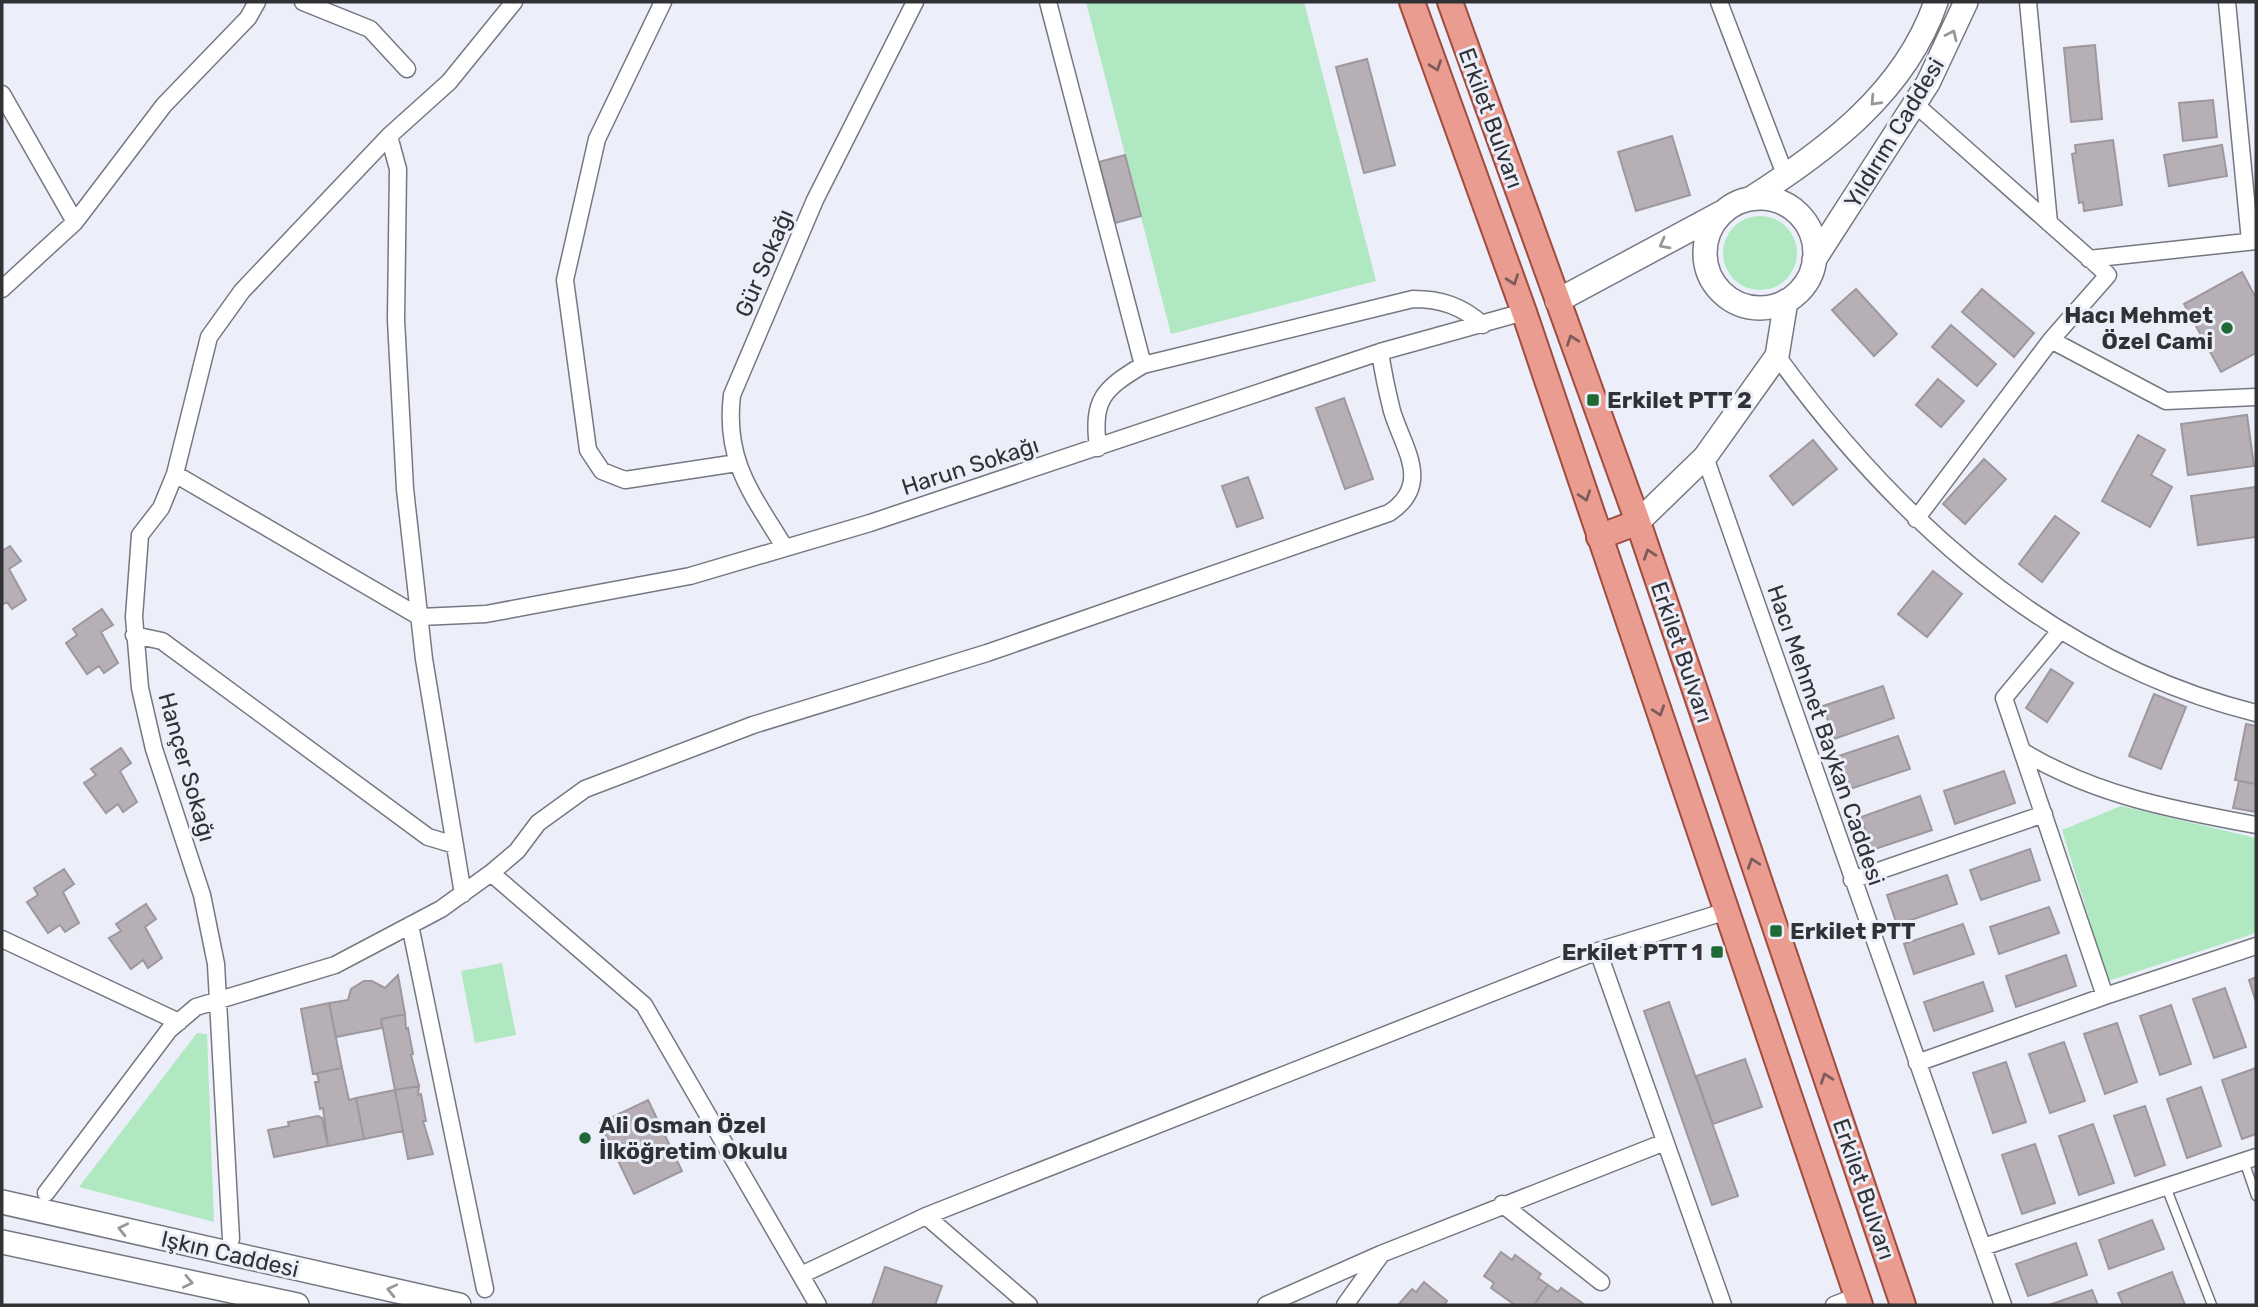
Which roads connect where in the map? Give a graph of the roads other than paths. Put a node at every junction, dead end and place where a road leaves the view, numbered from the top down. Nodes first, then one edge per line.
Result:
1 (257, 2) edge
2 (303, 2) edge
3 (514, 2) edge
4 (663, 2) edge
5 (915, 2) edge
6 (1048, 2) edge
7 (1412, 2) edge
8 (1450, 2) edge
9 (1719, 2) edge
10 (1936, 2) edge
11 (1966, 2) edge
12 (2028, 2) edge
13 (2227, 2) edge
14 (407, 69) dead end
15 (2, 94) edge
16 (1915, 104) junction
17 (389, 136) junction
18 (1786, 177) junction
19 (1750, 200) junction
20 (1724, 212) junction
21 (75, 222) junction
22 (2049, 223) junction
23 (2253, 241) edge
24 (2089, 259) junction
25 (1814, 260) junction
26 (2, 289) edge
27 (1557, 301) junction
28 (1786, 301) junction
29 (1524, 312) junction
30 (1483, 325) junction
31 (2051, 340) junction
32 (1380, 352) junction
33 (1777, 356) junction
34 (1143, 365) junction
35 (2256, 397) edge
36 (1098, 448) junction
37 (1705, 457) junction
38 (737, 463) junction
39 (174, 474) junction
40 (1916, 519) junction
41 (1638, 522) junction
42 (1599, 537) junction
43 (785, 548) junction
44 (419, 617) junction
45 (2059, 632) junction
46 (134, 635) junction
47 (2256, 713) edge
48 (2022, 751) junction
49 (2043, 814) junction
50 (2256, 825) edge
51 (455, 845) junction
52 (491, 873) junction
53 (1852, 880) junction
54 (463, 894) junction
55 (1727, 911) junction
56 (410, 925) junction
57 (2, 939) edge
58 (2256, 946) edge
59 (1598, 951) junction
60 (2105, 996) junction
61 (220, 1001) junction
62 (179, 1022) junction
63 (1917, 1063) junction
64 (1665, 1142) junction
65 (2250, 1159) edge
66 (2166, 1187) junction
67 (46, 1193) dead end
68 (2256, 1196) edge
69 (2, 1202) edge
70 (1503, 1204) junction
71 (926, 1216) junction
72 (231, 1239) dead end
73 (2, 1242) edge
74 (1983, 1247) junction
75 (1381, 1254) junction
76 (801, 1275) junction
77 (1601, 1282) dead end
78 (485, 1289) dead end
79 (1850, 1302) edge
80 (297, 1305) edge
81 (459, 1305) edge
82 (818, 1305) edge
83 (1029, 1305) edge
84 (1266, 1305) edge
85 (1345, 1305) edge
86 (1723, 1305) edge
87 (1903, 1305) edge
88 (2003, 1305) edge
89 (2211, 1305) edge

1 - 21 street
2 - 14 street
3 - 17 street, Hançer Sokağı
4 - 38 street
5 - 38 street, Gür Sokağı
6 - 34 street
7 -> 29 main road, Erkilet Bulvarı
8 - 27 main road, Erkilet Bulvarı
9 - 18 street
10 -> 18 street, Yıldırım Caddesi
16 -> 11 street, Yıldırım Caddesi
12 - 22 street
13 - 23 street
15 - 21 street
16 - 22 street
16 - 25 street, Yıldırım Caddesi
17 - 39 street, Hançer Sokağı
17 - 44 street
18 - 19 street, Yıldırım Caddesi
19 - 20 street
19 - 25 street
20 -> 27 street
20 - 28 street
21 - 26 street
22 - 24 street
23 - 24 street
24 - 31 street
25 - 28 street
27 - 29 main road
41 -> 27 main road, Erkilet Bulvarı
28 - 33 street
29 - 30 street, Harun Sokağı
29 -> 42 main road, Erkilet Bulvarı
30 - 32 street, Harun Sokağı
30 - 34 street
31 - 35 street
31 - 40 street
32 - 36 street, Harun Sokağı
32 - 52 street
33 - 37 street
33 - 40 street
34 - 36 street
36 - 43 street, Harun Sokağı
37 - 41 street
37 - 53 street, Hacı Mehmet Baykan Caddesi
38 - 43 street, Gür Sokağı
39 - 44 street
39 - 46 street, Hançer Sokağı
40 - 45 street
41 - 42 main road
87 -> 41 main road, Erkilet Bulvarı
42 -> 55 main road, Erkilet Bulvarı
43 - 44 street, Harun Sokağı
44 - 51 street
45 - 47 street
45 - 48 street
46 - 51 street
46 - 61 street, Hançer Sokağı
48 - 49 street
48 - 50 street
49 - 53 street
49 - 60 street
51 - 54 street
52 - 54 street
52 - 76 street
53 - 63 street, Hacı Mehmet Baykan Caddesi
54 - 56 street
55 - 59 street
55 - 79 main road, Erkilet Bulvarı
56 - 61 street
56 - 78 street
57 - 62 street
58 - 60 street
59 - 64 street
59 - 71 street
60 - 63 street
61 - 62 street
61 - 72 street, Hançer Sokağı
62 - 67 street
63 - 74 street, Hacı Mehmet Baykan Caddesi
64 - 70 street
64 - 86 street
65 - 66 street
65 - 68 lane
66 - 74 street
66 - 89 lane
81 -> 69 street, Işkın Caddesi
70 - 75 street
70 - 77 street
71 - 76 street
71 - 83 street
73 -> 80 street, Işkın Caddesi
74 - 88 street, Hacı Mehmet Baykan Caddesi
75 - 84 street
75 - 85 street
76 - 82 street

